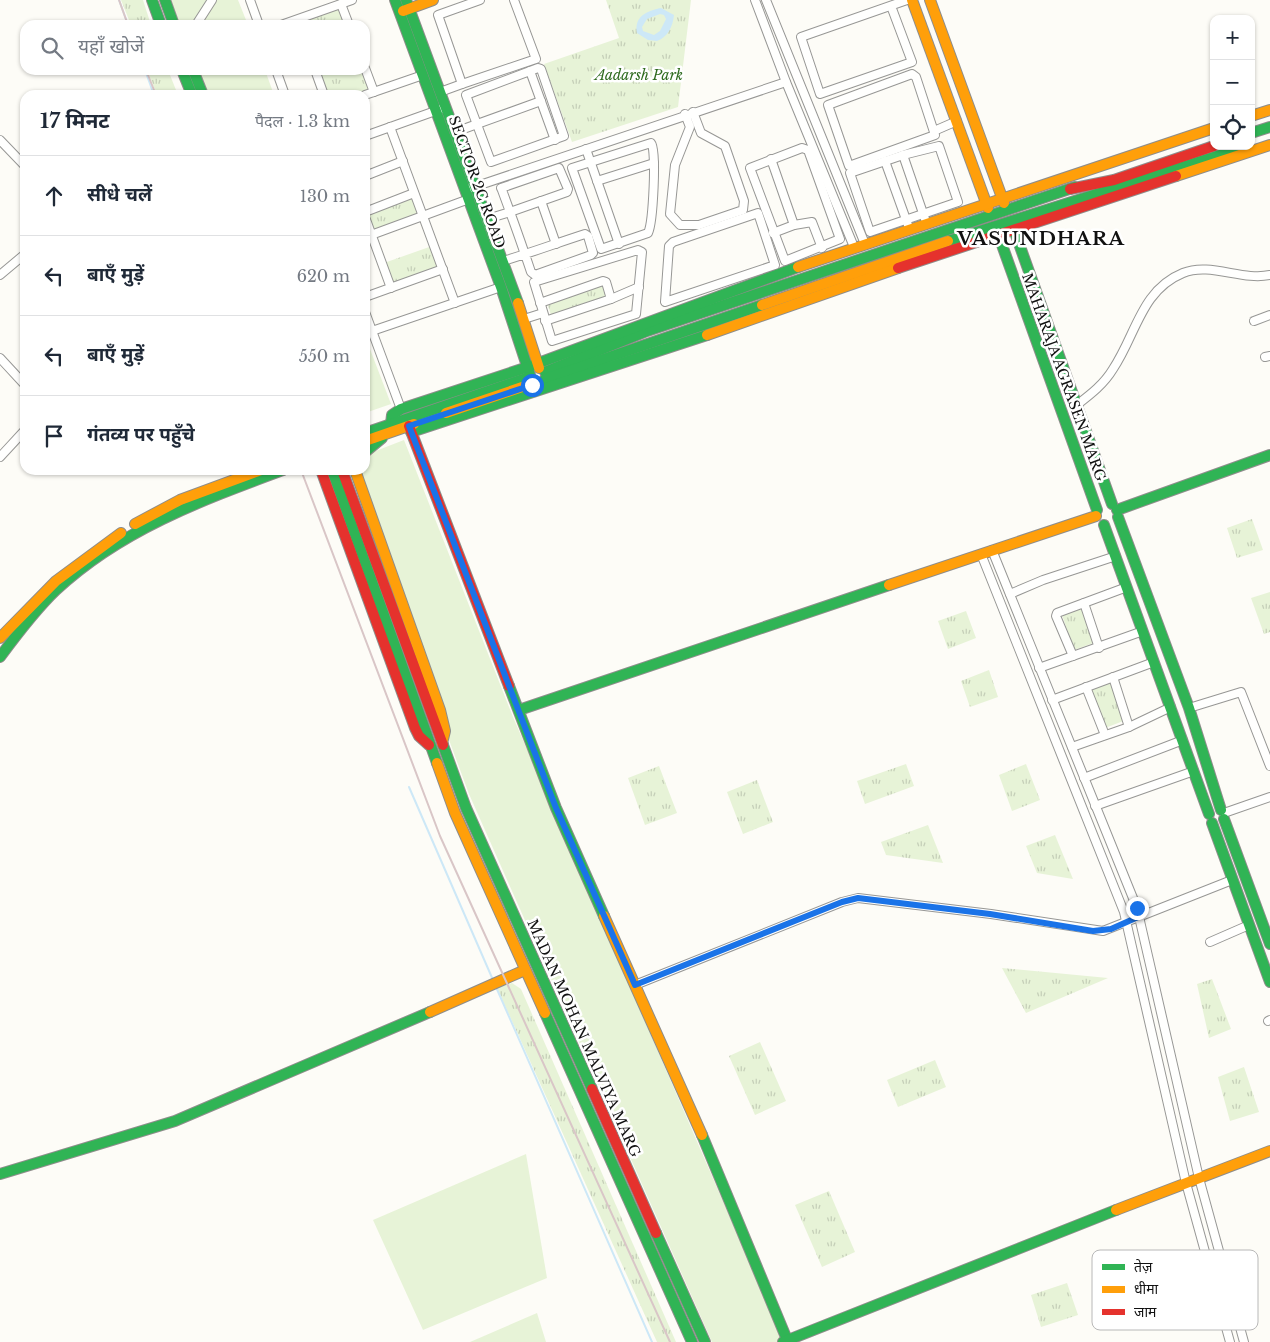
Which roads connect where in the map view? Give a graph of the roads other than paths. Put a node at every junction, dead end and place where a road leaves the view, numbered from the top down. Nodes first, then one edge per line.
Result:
1 (152, 0) edge
2 (165, 0) edge
3 (212, 0) edge
4 (250, 0) edge
5 (352, 0) edge
6 (395, 0) edge
7 (433, 0) edge
8 (480, 0) edge
9 (514, 0) edge
10 (755, 0) edge
11 (766, 0) edge
12 (907, 0) edge
13 (912, 0) edge
14 (930, 0) edge
15 (341, 4) junction
16 (891, 6) junction
17 (405, 7) edge
18 (159, 20) edge
19 (172, 20) edge
20 (199, 20) edge
21 (257, 20) edge
22 (302, 20) edge
23 (347, 20) edge
24 (530, 71) junction
25 (184, 75) edge
26 (195, 75) edge
27 (278, 75) edge
28 (316, 75) edge
29 (368, 75) edge
30 (422, 75) junction
31 (786, 82) junction
32 (462, 84) junction
33 (190, 90) edge
34 (201, 90) edge
35 (283, 90) edge
36 (322, 90) edge
37 (374, 92) junction
38 (440, 92) junction
39 (370, 93) edge
40 (542, 101) junction
41 (441, 109) junction
42 (1270, 110) edge
43 (689, 113) junction
44 (1255, 115) edge
45 (957, 121) junction
46 (1270, 121) edge
47 (477, 125) junction
48 (1255, 126) edge
49 (390, 127) junction
50 (1270, 127) edge
51 (1210, 129) edge
52 (934, 130) junction
53 (455, 132) junction
54 (1255, 133) edge
55 (370, 134) edge
56 (1270, 139) edge
57 (555, 140) junction
58 (1210, 141) edge
59 (1, 143) edge
60 (1255, 144) edge
61 (1270, 146) edge
62 (1210, 147) edge
63 (586, 149) junction
64 (1233, 150) edge
65 (903, 155) junction
66 (771, 159) junction
67 (20, 161) edge
68 (402, 161) junction
69 (590, 161) junction
70 (886, 161) junction
71 (654, 163) junction
72 (370, 174) edge
73 (597, 181) junction
74 (1070, 189) junction
75 (469, 192) junction
76 (414, 193) junction
77 (1003, 198) junction
78 (541, 201) junction
79 (986, 202) junction
80 (370, 210) edge
81 (510, 212) junction
82 (423, 216) junction
83 (925, 219) junction
84 (487, 220) junction
85 (1010, 220) junction
86 (908, 224) junction
87 (794, 225) junction
88 (995, 225) junction
89 (370, 232) edge
90 (773, 233) junction
91 (371, 235) junction
92 (556, 244) junction
93 (619, 244) junction
94 (865, 244) junction
95 (854, 247) junction
96 (822, 248) junction
97 (525, 254) junction
98 (20, 258) edge
99 (502, 261) junction
100 (789, 265) junction
101 (443, 269) junction
102 (0, 275) edge
103 (1270, 275) edge
104 (501, 287) junction
105 (639, 287) junction
106 (391, 288) junction
107 (721, 288) junction
108 (370, 295) edge
109 (611, 299) junction
110 (455, 303) junction
111 (540, 303) junction
112 (1270, 315) edge
113 (544, 316) junction
114 (524, 319) junction
115 (1254, 320) dead end
116 (370, 326) edge
117 (372, 332) junction
118 (524, 356) junction
119 (0, 358) edge
120 (517, 370) junction
121 (560, 373) junction
122 (535, 374) junction
123 (576, 378) junction
124 (20, 380) edge
125 (505, 384) junction
126 (1078, 404) junction
127 (401, 408) junction
128 (370, 425) edge
129 (388, 427) junction
130 (410, 429) junction
131 (370, 432) edge
132 (20, 435) edge
133 (370, 438) edge
134 (370, 447) edge
135 (1270, 455) edge
136 (0, 457) edge
137 (248, 475) edge
138 (270, 475) edge
139 (323, 475) edge
140 (334, 475) edge
141 (344, 475) edge
142 (357, 475) edge
143 (1116, 510) junction
144 (1097, 513) junction
145 (1104, 525) junction
146 (992, 550) junction
147 (981, 554) junction
148 (1116, 556) junction
149 (1127, 587) junction
150 (1010, 594) junction
151 (1084, 603) junction
152 (1143, 631) junction
153 (0, 638) edge
154 (1099, 648) junction
155 (0, 656) edge
156 (1073, 656) junction
157 (1154, 662) junction
158 (1040, 668) junction
159 (1112, 677) junction
160 (1086, 687) junction
161 (1052, 700) junction
162 (1171, 707) junction
163 (1189, 708) junction
164 (518, 710) junction
165 (1129, 727) junction
166 (1105, 735) junction
167 (1183, 740) junction
168 (442, 744) junction
169 (430, 746) junction
170 (1072, 748) junction
171 (1270, 766) edge
172 (1194, 771) junction
173 (1084, 778) junction
174 (1270, 797) edge
175 (1095, 806) junction
176 (1223, 814) junction
177 (1210, 818) junction
178 (1232, 880) junction
179 (1138, 917) junction
180 (1126, 922) junction
181 (1249, 925) junction
182 (1210, 942) dead end
183 (1270, 944) edge
184 (525, 970) junction
185 (1270, 982) edge
186 (635, 985) junction
187 (1171, 1055) junction
188 (1158, 1058) junction
189 (1270, 1151) edge
190 (0, 1174) edge
191 (1199, 1178) junction
192 (1186, 1183) junction
193 (1205, 1250) edge
194 (1219, 1250) edge
195 (785, 1341) edge
196 (692, 1342) edge
197 (704, 1342) edge

1 - 18 main road
2 - 19 main road
3 - 20 street
4 - 21 street
5 - 15 street
6 - 17 main road, SECTOR 2C ROAD
7 - 17 main road
8 - 32 street
9 - 32 street
10 - 31 street
11 - 94 street
12 - 16 street
13 - 45 main road, MAHARAJA AGRASEN MARG
14 - 77 main road, MAHARAJA AGRASEN MARG
15 - 22 street
15 - 23 street
16 - 16 street
17 - 30 main road, SECTOR 2C ROAD
17 - 38 main road, SECTOR 2C ROAD
24 - 40 street
24 - 47 street
24 - 57 street
25 - 33 main road
26 - 34 main road
27 - 35 street
28 - 36 street
29 - 37 street
30 - 37 street
30 - 41 main road, SECTOR 2C ROAD
31 - 43 street
31 - 95 street
32 - 38 street
37 - 39 street
38 - 41 main road, SECTOR 2C ROAD
40 - 47 street
40 - 57 street
41 - 49 street
41 - 53 main road, SECTOR 2C ROAD
41 - 75 main road, SECTOR 2C ROAD
42 - 44 main road
43 - 43 street
43 - 63 street
45 - 52 street
45 - 79 main road, MAHARAJA AGRASEN MARG
46 - 48 main road
47 - 53 street
47 - 57 street
49 - 55 street
49 - 68 street
50 - 54 main road
51 - 77 main road
52 - 52 street
53 - 75 main road, SECTOR 2C ROAD
56 - 60 main road
58 - 74 main road
59 - 67 street
61 - 85 main road
62 - 74 main road
63 - 69 street
63 - 75 street
64 - 85 main road
65 - 70 street
65 - 83 street
65 - 83 street
66 - 87 street
66 - 90 street
66 - 96 street
68 - 72 street
68 - 76 street
69 - 71 street
69 - 73 street
69 - 93 street
70 - 86 street
70 - 86 street
71 - 73 street
71 - 93 street
73 - 93 street
74 - 85 main road
75 - 82 street
75 - 84 main road, SECTOR 2C ROAD
75 - 104 main road, SECTOR 2C ROAD
76 - 80 street
76 - 82 street
77 - 79 main road
77 - 85 main road, MAHARAJA AGRASEN MARG
78 - 81 street
78 - 81 street
78 - 92 street
79 - 83 main road
79 - 88 main road, MAHARAJA AGRASEN MARG
81 - 84 street
81 - 97 street
82 - 91 street
82 - 101 street
83 - 86 main road
84 - 99 main road, SECTOR 2C ROAD
85 - 88 main road
85 - 88 main road
85 - 126 main road, MAHARAJA AGRASEN MARG
86 - 94 main road
87 - 90 street
87 - 96 street
88 - 121 main road
88 - 122 main road
88 - 123 main road
88 - 144 main road, MAHARAJA AGRASEN MARG
89 - 91 street
90 - 100 street
91 - 106 street
92 - 97 street
92 - 97 street
94 - 95 main road
95 - 100 main road
96 - 100 street
97 - 99 street
98 - 102 street
99 - 114 main road, SECTOR 2C ROAD
100 - 107 main road
101 - 106 street
101 - 110 street
103 - 126 street
104 - 110 street
104 - 118 main road, SECTOR 2C ROAD
105 - 109 street
105 - 111 street
105 - 113 street
106 - 108 street
107 - 107 street
107 - 122 main road
109 - 111 street
109 - 113 street
110 - 117 street
111 - 113 street
112 - 115 street
113 - 114 street
114 - 122 main road, SECTOR 2C ROAD
116 - 117 street
117 - 127 street
118 - 120 main road
118 - 122 main road, SECTOR 2C ROAD
119 - 124 street
120 - 122 main road
120 - 125 main road
120 - 127 main road
121 - 122 main road
121 - 123 main road
122 - 125 main road
122 - 130 main road
123 - 130 main road
125 - 129 main road
126 - 143 main road, MAHARAJA AGRASEN MARG
127 - 129 main road
128 - 129 main road
129 - 130 main road
129 - 131 main road
129 - 133 main road
129 - 134 main road
130 - 164 main road
132 - 136 street
135 - 143 main road
137 - 153 main road
138 - 155 main road
139 - 169 main road
140 - 169 main road, MADAN MOHAN MALVIYA MARG
141 - 168 main road, MADAN MOHAN MALVIYA MARG
142 - 168 main road
143 - 144 main road
143 - 145 main road
143 - 163 main road, MAHARAJA AGRASEN MARG
144 - 145 main road
144 - 146 main road
145 - 148 main road
146 - 147 main road
146 - 150 street
147 - 164 main road
147 - 180 street
148 - 149 main road
148 - 150 street
149 - 151 street
149 - 152 main road
150 - 158 street
151 - 154 street
151 - 156 street
152 - 154 street
152 - 157 main road
154 - 156 street
156 - 158 street
157 - 159 street
157 - 162 main road
158 - 161 street
159 - 160 street
159 - 165 street
160 - 161 street
160 - 166 street
161 - 170 street
162 - 165 street
162 - 167 main road
163 - 171 street
163 - 176 main road, MAHARAJA AGRASEN MARG
164 - 186 main road
165 - 166 street
166 - 170 street
167 - 172 main road
167 - 173 street
168 - 197 main road, MADAN MOHAN MALVIYA MARG
169 - 184 main road, MADAN MOHAN MALVIYA MARG
170 - 173 street
172 - 175 street
172 - 177 main road
173 - 175 street
174 - 176 street
175 - 179 street
176 - 177 main road
176 - 177 main road
176 - 183 main road, MAHARAJA AGRASEN MARG
177 - 178 main road
178 - 179 street
178 - 181 main road
179 - 180 street
179 - 187 street
180 - 186 street
180 - 188 street
181 - 182 street
181 - 185 main road
184 - 190 main road
184 - 196 main road, MADAN MOHAN MALVIYA MARG
186 - 195 main road
187 - 188 street
187 - 191 street
188 - 192 street
189 - 191 main road
191 - 192 main road
191 - 194 street
192 - 193 street
192 - 195 main road

